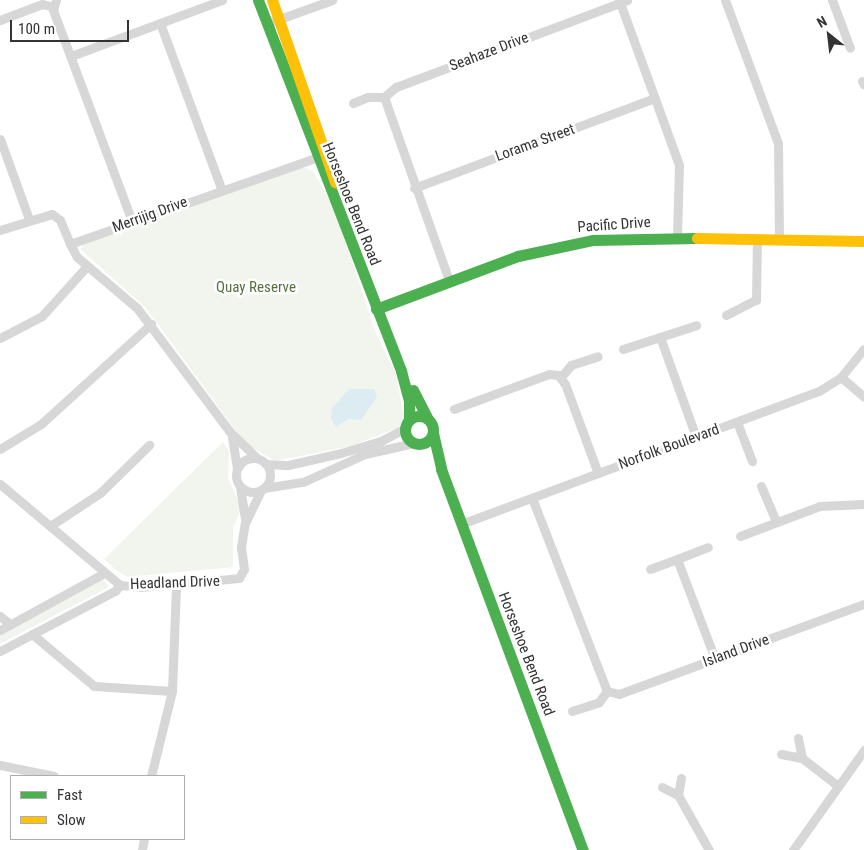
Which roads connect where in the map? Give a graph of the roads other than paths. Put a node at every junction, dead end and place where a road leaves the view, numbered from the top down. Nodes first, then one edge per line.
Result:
1 (222, 0) edge
2 (258, 0) edge
3 (272, 0) edge
4 (332, 0) edge
5 (725, 0) edge
6 (832, 0) edge
7 (622, 1) edge
8 (55, 3) edge
9 (0, 20) edge
10 (279, 20) junction
11 (160, 23) junction
12 (267, 24) junction
13 (850, 48) dead end
14 (71, 56) junction
15 (384, 98) junction
16 (655, 98) junction
17 (353, 103) dead end
18 (0, 138) edge
19 (321, 156) junction
20 (221, 188) junction
21 (414, 188) junction
22 (30, 219) junction
23 (132, 221) junction
24 (0, 230) edge
25 (677, 238) junction
26 (757, 239) junction
27 (779, 239) junction
28 (864, 241) edge
29 (70, 244) junction
30 (87, 266) junction
31 (449, 281) junction
32 (380, 308) junction
33 (726, 315) dead end
34 (151, 324) junction
35 (696, 325) dead end
36 (660, 337) junction
37 (0, 338) edge
38 (623, 349) dead end
39 (864, 349) edge
40 (598, 356) dead end
41 (561, 377) junction
42 (841, 377) junction
43 (864, 397) edge
44 (454, 409) dead end
45 (427, 418) junction
46 (737, 422) junction
47 (407, 424) junction
48 (230, 432) junction
49 (433, 433) junction
50 (696, 437) junction
51 (416, 443) junction
52 (149, 445) dead end
53 (0, 449) edge
54 (257, 458) junction
55 (752, 461) dead end
56 (266, 464) junction
57 (237, 468) junction
58 (441, 470) junction
59 (598, 473) junction
60 (0, 484) edge
61 (761, 486) dead end
62 (240, 487) junction
63 (263, 489) junction
64 (532, 498) junction
65 (864, 504) edge
66 (776, 522) junction
67 (245, 523) junction
68 (461, 524) junction
69 (50, 526) junction
70 (740, 536) dead end
71 (708, 547) dead end
72 (677, 559) junction
73 (650, 569) dead end
74 (104, 573) junction
75 (120, 585) junction
76 (176, 585) junction
77 (864, 604) edge
78 (0, 616) edge
79 (10, 624) junction
80 (0, 630) edge
81 (32, 634) junction
82 (0, 652) edge
83 (714, 659) junction
84 (607, 691) junction
85 (172, 692) junction
86 (572, 711) dead end
87 (798, 738) dead end
88 (864, 750) edge
89 (781, 754) dead end
90 (802, 758) junction
91 (0, 765) edge
92 (49, 775) edge
93 (151, 775) edge
94 (681, 778) dead end
95 (838, 786) junction
96 (662, 787) dead end
97 (678, 795) junction
98 (583, 850) edge
99 (709, 850) edge
100 (793, 850) edge

1 - 11 street
2 - 12 street, Horseshoe Bend Road
3 - 10 street, Horseshoe Bend Road
4 - 10 street
5 - 27 street
6 - 13 street
7 - 15 street, Seahaze Drive
7 - 16 street
8 - 9 street
8 - 14 street
10 - 12 street
10 - 19 street, Horseshoe Bend Road
11 - 14 street
11 - 20 street
12 - 19 street, Horseshoe Bend Road
14 - 23 street
15 - 17 street, Seahaze Drive
15 - 21 street
16 - 21 street, Lorama Street
16 - 25 street
18 - 22 street
19 - 20 street, Merrijig Drive
19 - 32 street, Horseshoe Bend Road
20 - 23 street, Merrijig Drive
21 - 31 street
22 - 24 street
22 - 29 street
23 - 29 street, Merrijig Drive
25 - 26 street, Pacific Drive
25 - 31 street, Pacific Drive
26 - 27 street, Pacific Drive
26 - 33 street
27 - 28 street, Pacific Drive
29 - 30 street
30 - 34 street
30 - 37 street
31 - 32 street, Pacific Drive
32 - 45 street, Horseshoe Bend Road
32 - 47 street, Horseshoe Bend Road
34 - 48 street
34 - 53 street
35 - 36 street
36 - 38 street
36 - 50 street
39 - 42 street, Norfolk Boulevard
40 - 41 street
41 - 44 street
41 - 59 street
42 - 43 street
42 - 46 street, Norfolk Boulevard
45 - 47 street
45 - 49 street
46 - 50 street, Norfolk Boulevard
46 - 55 street
47 - 51 street
47 - 56 street
48 - 54 street
48 - 57 street
49 - 51 street
49 - 58 street, Horseshoe Bend Road
50 - 59 street, Norfolk Boulevard
51 - 58 street, Horseshoe Bend Road
51 - 63 street
52 - 69 street
54 - 56 street
54 - 57 street
56 - 63 street
57 - 62 street
58 - 68 street, Horseshoe Bend Road
59 - 64 street, Norfolk Boulevard
60 - 69 street, Headland Drive
61 - 66 street
62 - 63 street
62 - 67 street, Headland Drive
63 - 67 street, Headland Drive
64 - 68 street, Norfolk Boulevard
64 - 84 street
65 - 66 street
66 - 70 street
67 - 76 street, Headland Drive
68 - 98 street, Horseshoe Bend Road
69 - 74 street, Headland Drive
71 - 72 street
72 - 73 street
72 - 83 street
74 - 75 street, Headland Drive
74 - 79 street
75 - 76 street, Headland Drive
75 - 81 street
76 - 85 street
77 - 83 street, Island Drive
78 - 79 street
79 - 80 street
81 - 82 street
81 - 85 street
83 - 84 street, Island Drive
84 - 86 street
85 - 93 street
87 - 90 street
88 - 95 street
89 - 90 street
90 - 95 street
91 - 92 street
94 - 97 street
95 - 100 street
96 - 97 street
97 - 99 street

